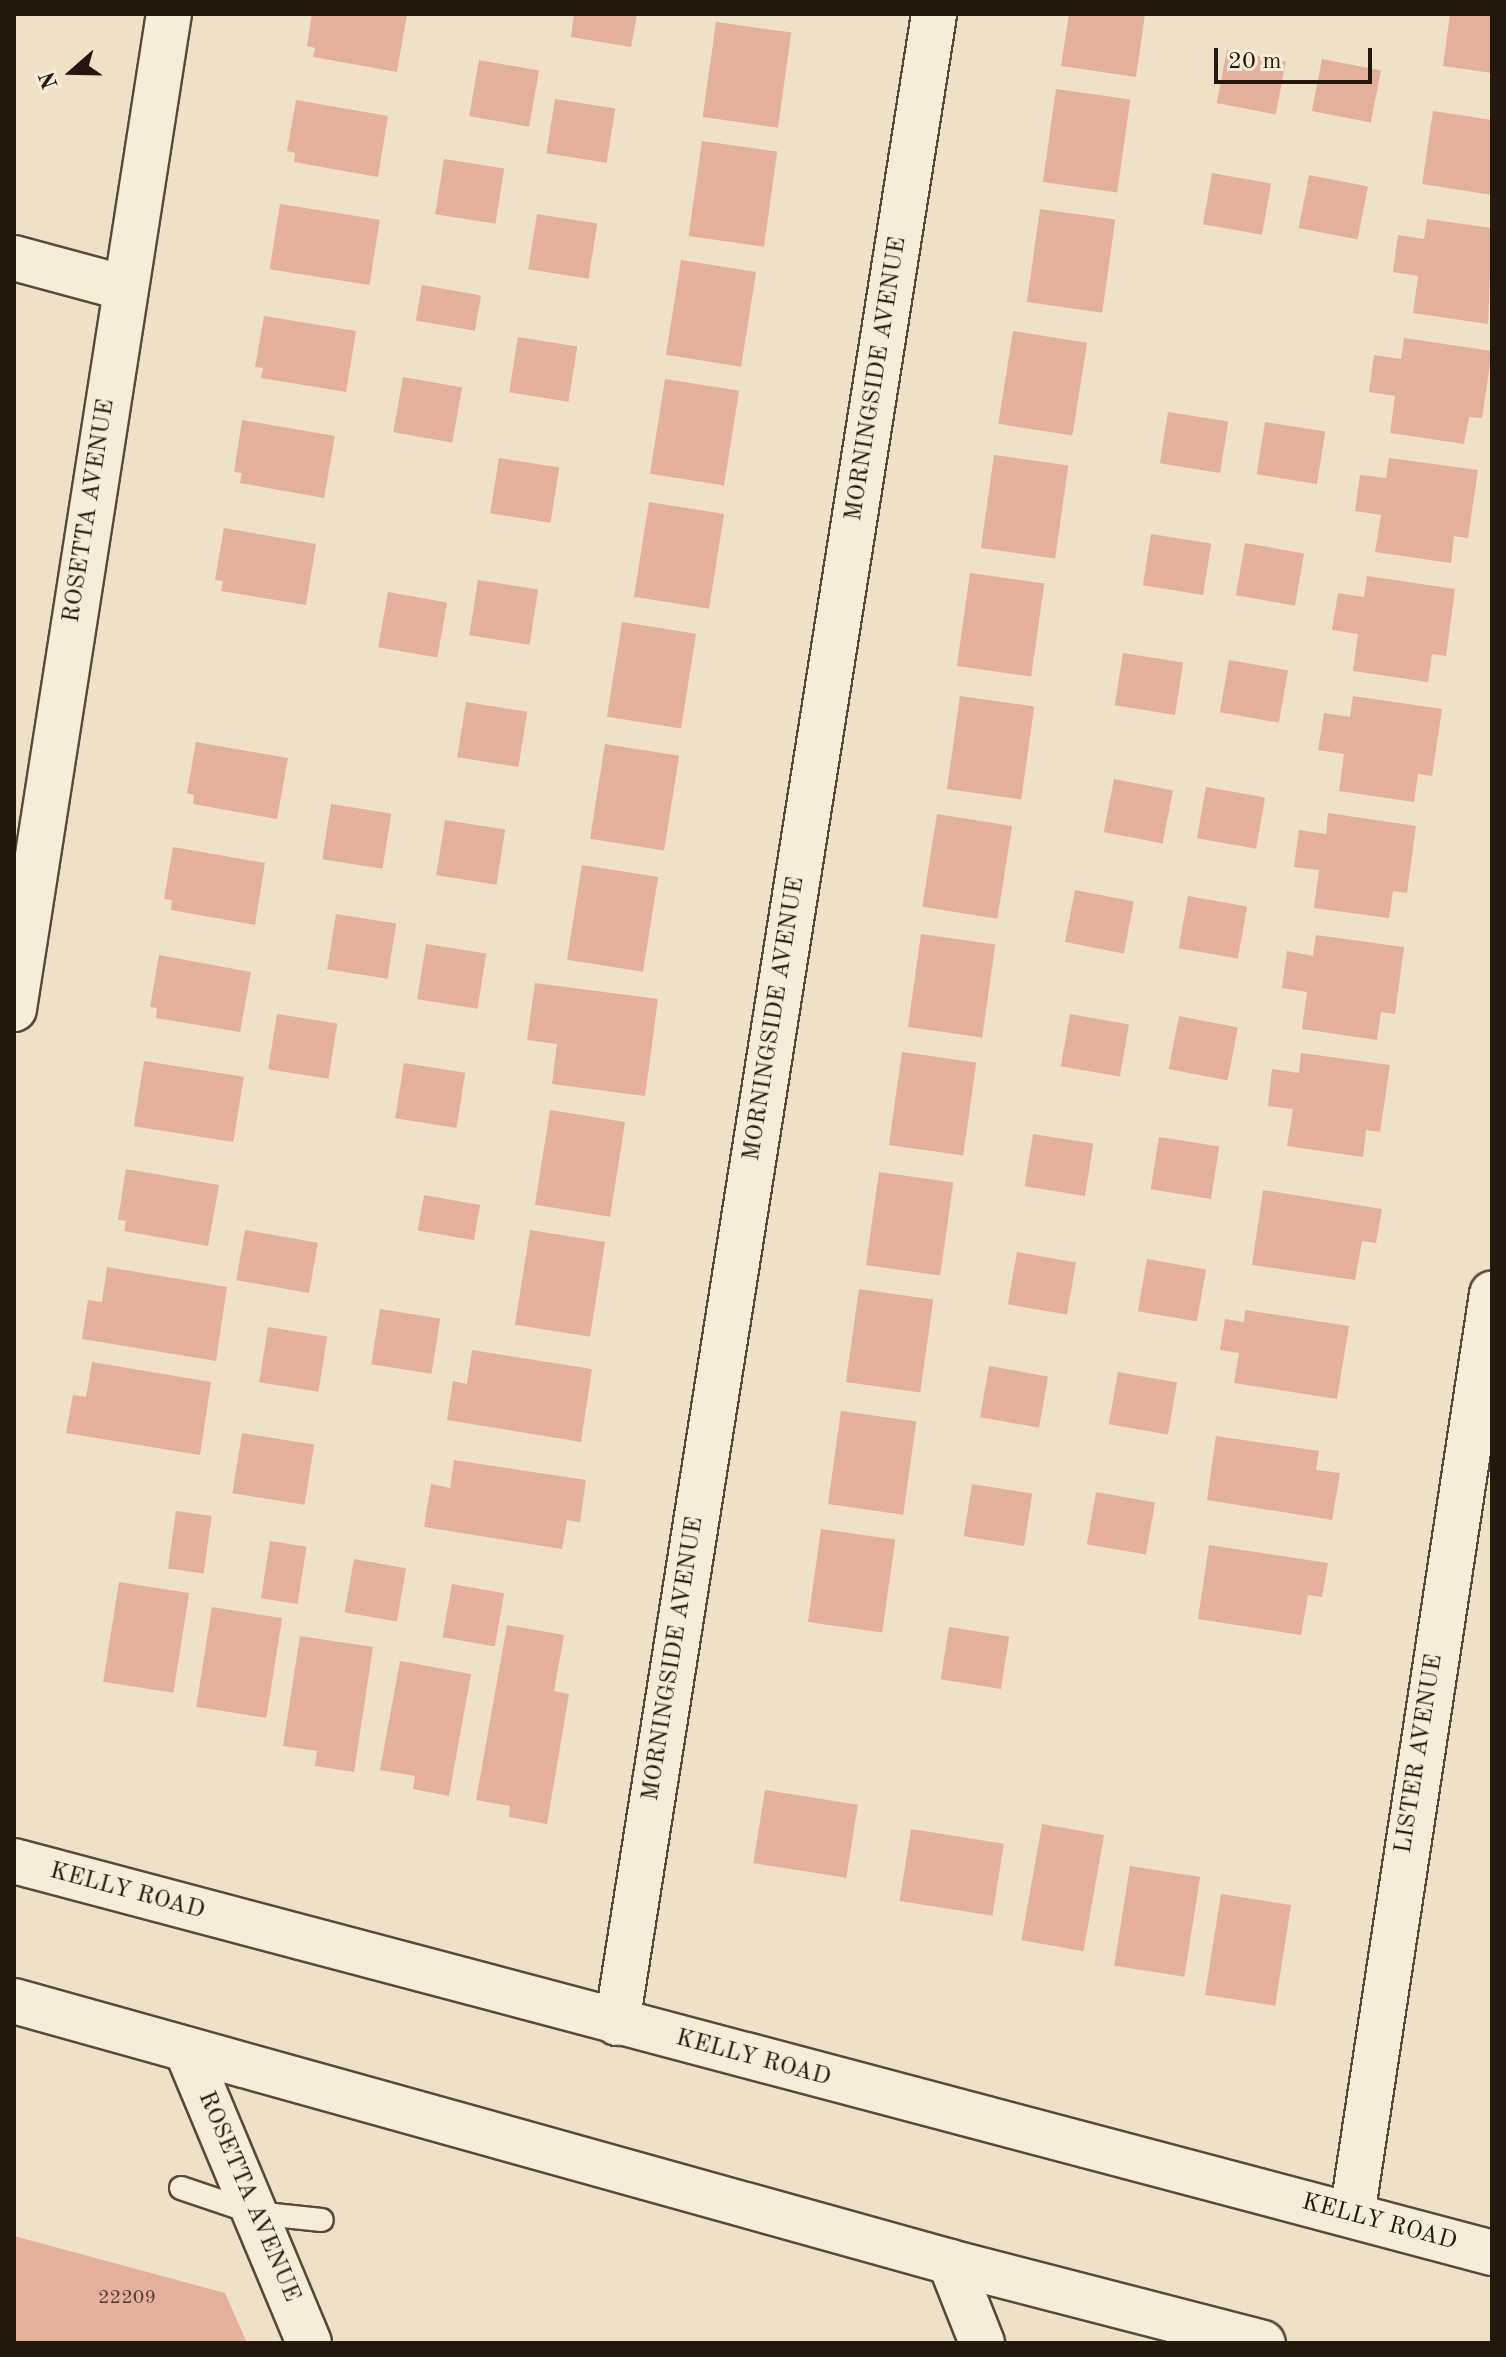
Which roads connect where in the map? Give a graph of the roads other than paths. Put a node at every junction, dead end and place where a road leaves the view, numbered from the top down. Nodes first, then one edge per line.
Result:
1 (169, 14) edge
2 (934, 14) edge
3 (14, 258) edge
4 (125, 288) junction
5 (14, 1009) edge
6 (1492, 1294) edge
7 (14, 1861) edge
8 (14, 2001) edge
9 (617, 2023) junction
10 (187, 2051) junction
11 (181, 2188) dead end
12 (255, 2213) junction
13 (1352, 2215) junction
14 (322, 2220) dead end
15 (1492, 2253) edge
16 (950, 2262) junction
17 (309, 2343) edge
18 (982, 2343) edge
19 (1263, 2343) edge

1 - 4 street, ROSETTA AVENUE
2 - 9 street, MORNINGSIDE AVENUE
3 - 4 street
4 - 5 street, ROSETTA AVENUE
6 - 13 street, LISTER AVENUE
7 - 9 street, KELLY ROAD
8 - 10 street
9 - 13 street, KELLY ROAD
10 - 12 street, ROSETTA AVENUE
10 - 16 street
11 - 12 lane
12 - 14 lane
12 - 17 street, ROSETTA AVENUE
13 - 15 street, KELLY ROAD
16 - 18 street
16 - 19 street

